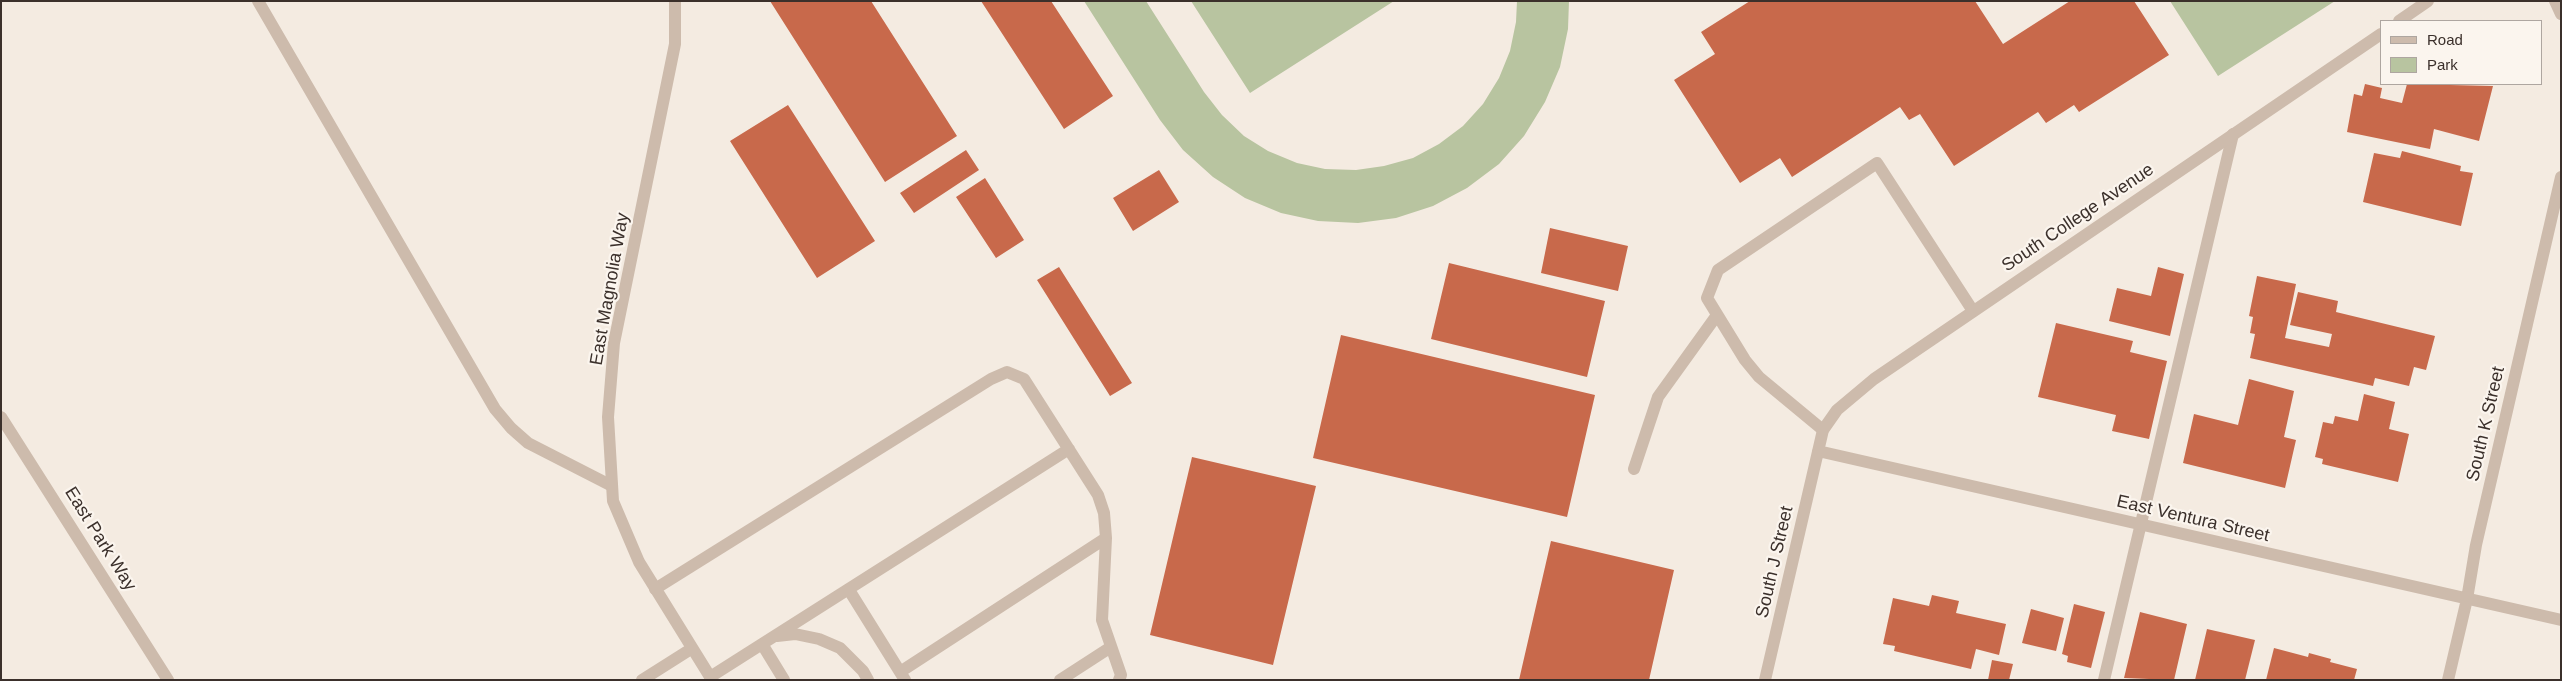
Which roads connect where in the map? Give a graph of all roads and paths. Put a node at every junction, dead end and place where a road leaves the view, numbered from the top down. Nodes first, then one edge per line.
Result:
1 (258, 1) edge
2 (675, 1) edge
3 (2428, 1) edge
4 (2555, 1) edge
5 (2561, 14) edge
6 (2400, 20) edge
7 (2380, 35) edge
8 (2233, 134) junction
9 (2561, 177) edge
10 (1973, 311) junction
11 (1717, 315) junction
12 (1, 417) edge
13 (1823, 430) junction
14 (1069, 449) junction
15 (1818, 451) junction
16 (1634, 469) dead end
17 (612, 486) junction
18 (2140, 525) junction
19 (1106, 538) junction
20 (655, 589) junction
21 (849, 590) junction
22 (2468, 599) junction
23 (2561, 620) edge
24 (775, 636) junction
25 (762, 644) junction
26 (1111, 647) junction
27 (691, 648) junction
28 (902, 676) edge
29 (711, 678) edge
30 (168, 680) edge
31 (642, 680) edge
32 (784, 680) edge
33 (868, 680) edge
34 (1060, 680) edge
35 (1119, 680) edge
36 (1765, 680) edge
37 (2104, 680) edge
38 (2448, 680) edge

1 - 17 street
2 - 17 street, East Magnolia Way
3 - 6 street
4 - 5 street
7 - 8 street, South College Avenue
8 - 10 street, South College Avenue
8 - 18 street
9 - 22 street, South K Street
10 - 11 street
10 - 13 street, South College Avenue
11 - 13 street
11 - 16 street
12 - 30 street, East Park Way
13 - 15 street, South College Avenue
14 - 19 street
14 - 20 street
14 - 21 street
15 - 18 street, East Ventura Street
15 - 36 street, South J Street
17 - 20 street, East Magnolia Way
18 - 22 street, East Ventura Street
18 - 37 street
19 - 26 street
19 - 28 street
20 - 27 street, East Magnolia Way
21 - 24 street
21 - 28 street
22 - 23 street, East Ventura Street
22 - 38 street, South K Street
24 - 25 street
24 - 33 street
25 - 29 street
25 - 32 street
26 - 34 street
26 - 35 street
27 - 29 street, East Magnolia Way
27 - 31 street

